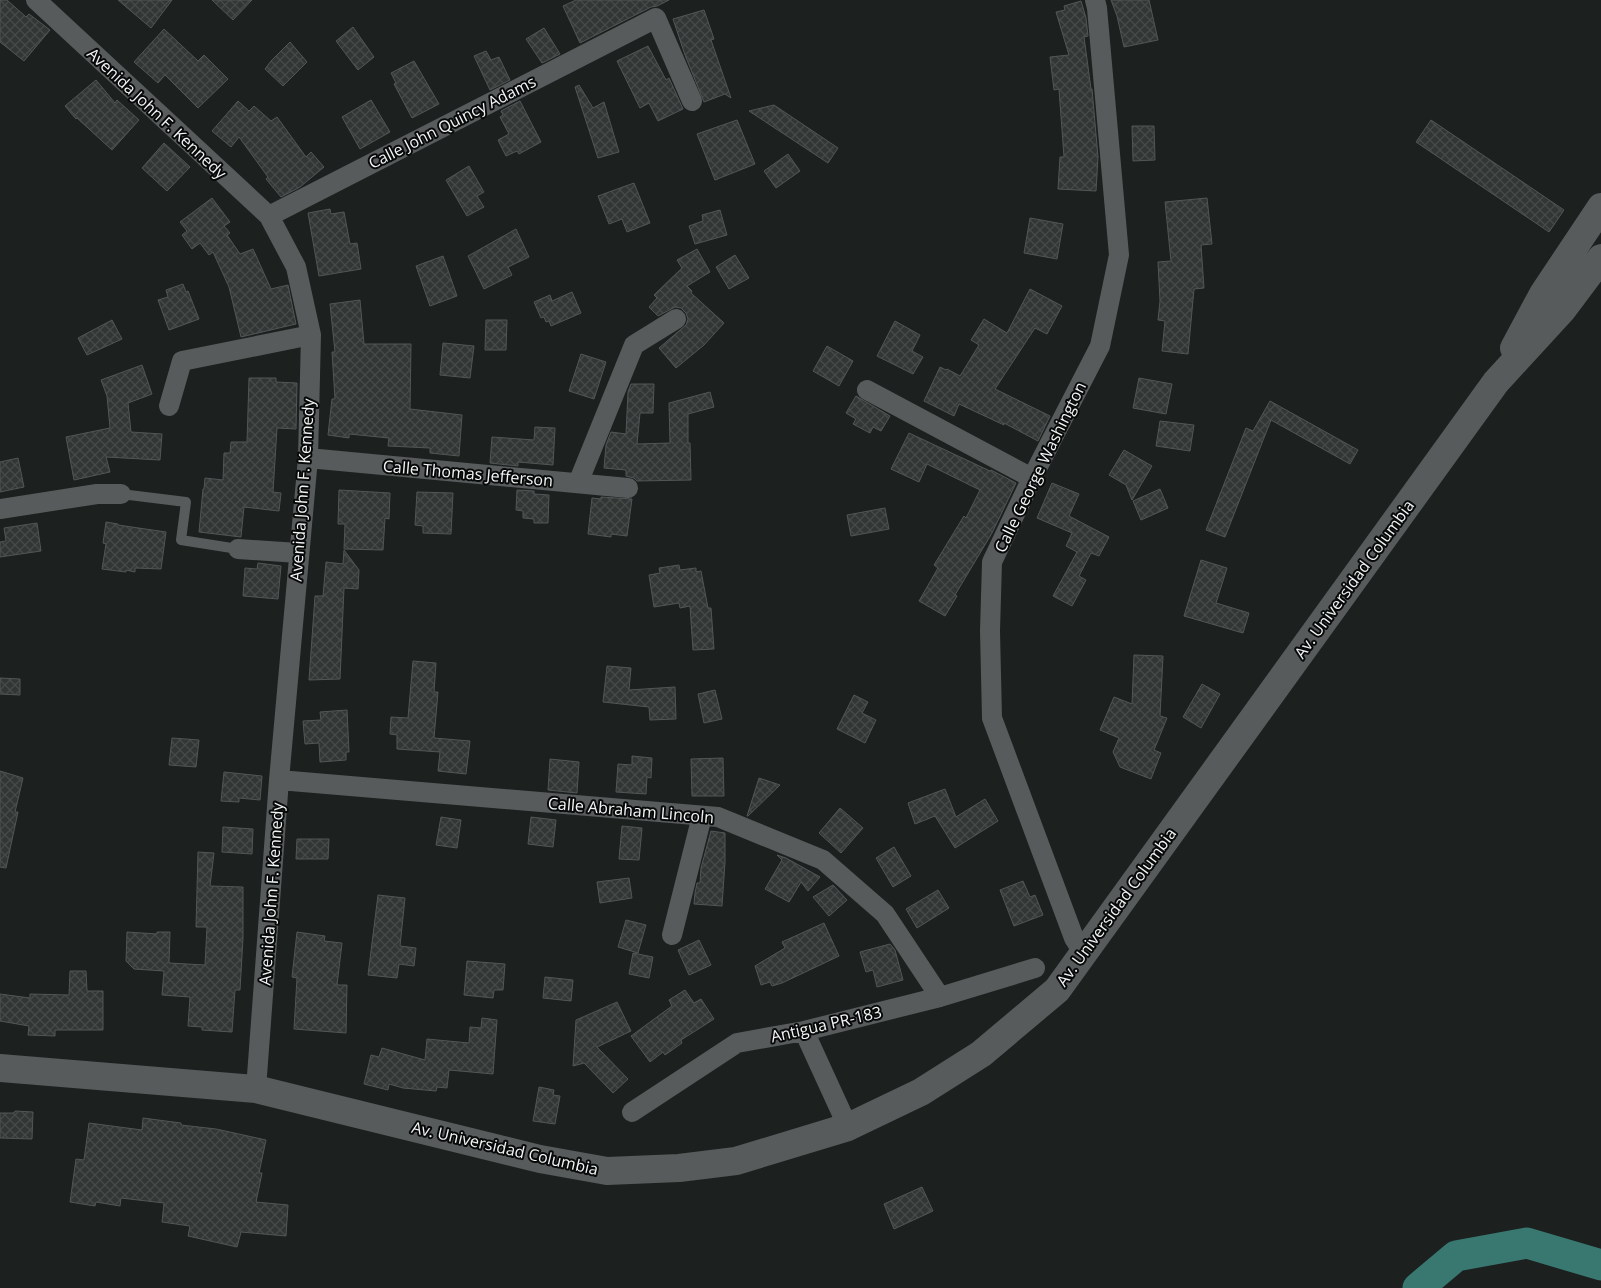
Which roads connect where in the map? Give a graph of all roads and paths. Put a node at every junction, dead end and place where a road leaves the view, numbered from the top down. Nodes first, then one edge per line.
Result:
1 (36, 0) edge
2 (1095, 0) edge
3 (692, 100) dead end
4 (1601, 207) edge
5 (269, 216) junction
6 (1601, 258) edge
7 (676, 319) dead end
8 (311, 335) junction
9 (1496, 382) junction
10 (867, 390) dead end
11 (169, 406) dead end
12 (308, 458) junction
13 (1032, 478) junction
14 (578, 483) junction
15 (628, 488) dead end
16 (121, 494) joint
17 (0, 509) edge
18 (238, 549) joint
19 (298, 553) junction
20 (279, 780) junction
21 (702, 816) junction
22 (672, 936) dead end
23 (1083, 952) junction
24 (1035, 968) dead end
25 (940, 996) junction
26 (804, 1031) junction
27 (0, 1068) edge
28 (256, 1089) junction
29 (632, 1112) dead end
30 (848, 1127) junction

1 - 5 street, Avenida John F. Kennedy
2 - 13 street, Calle George Washington
3 - 5 street, Calle John Quincy Adams
4 - 9 main road, Av. Universidad Columbia
5 - 8 street, Avenida John F. Kennedy
6 - 9 main road, Av. Universidad Columbia
7 - 14 street
8 - 11 street
8 - 12 street, Avenida John F. Kennedy
9 - 23 main road, Av. Universidad Columbia
10 - 13 street
12 - 14 street, Calle Thomas Jefferson
12 - 19 street, Avenida John F. Kennedy
13 - 23 street, Calle George Washington
14 - 15 street, Calle Thomas Jefferson
16 - 17 street
16 - 18 lane
18 - 19 street
19 - 20 street, Avenida John F. Kennedy
20 - 21 street, Calle Abraham Lincoln
20 - 28 street, Avenida John F. Kennedy
21 - 22 street
21 - 25 street, Calle Abraham Lincoln
23 - 30 main road, Av. Universidad Columbia
24 - 25 street, Antigua PR-183
25 - 26 street, Antigua PR-183
26 - 29 street, Antigua PR-183
26 - 30 street
27 - 28 main road, Av. Universidad Columbia
28 - 30 main road, Av. Universidad Columbia

